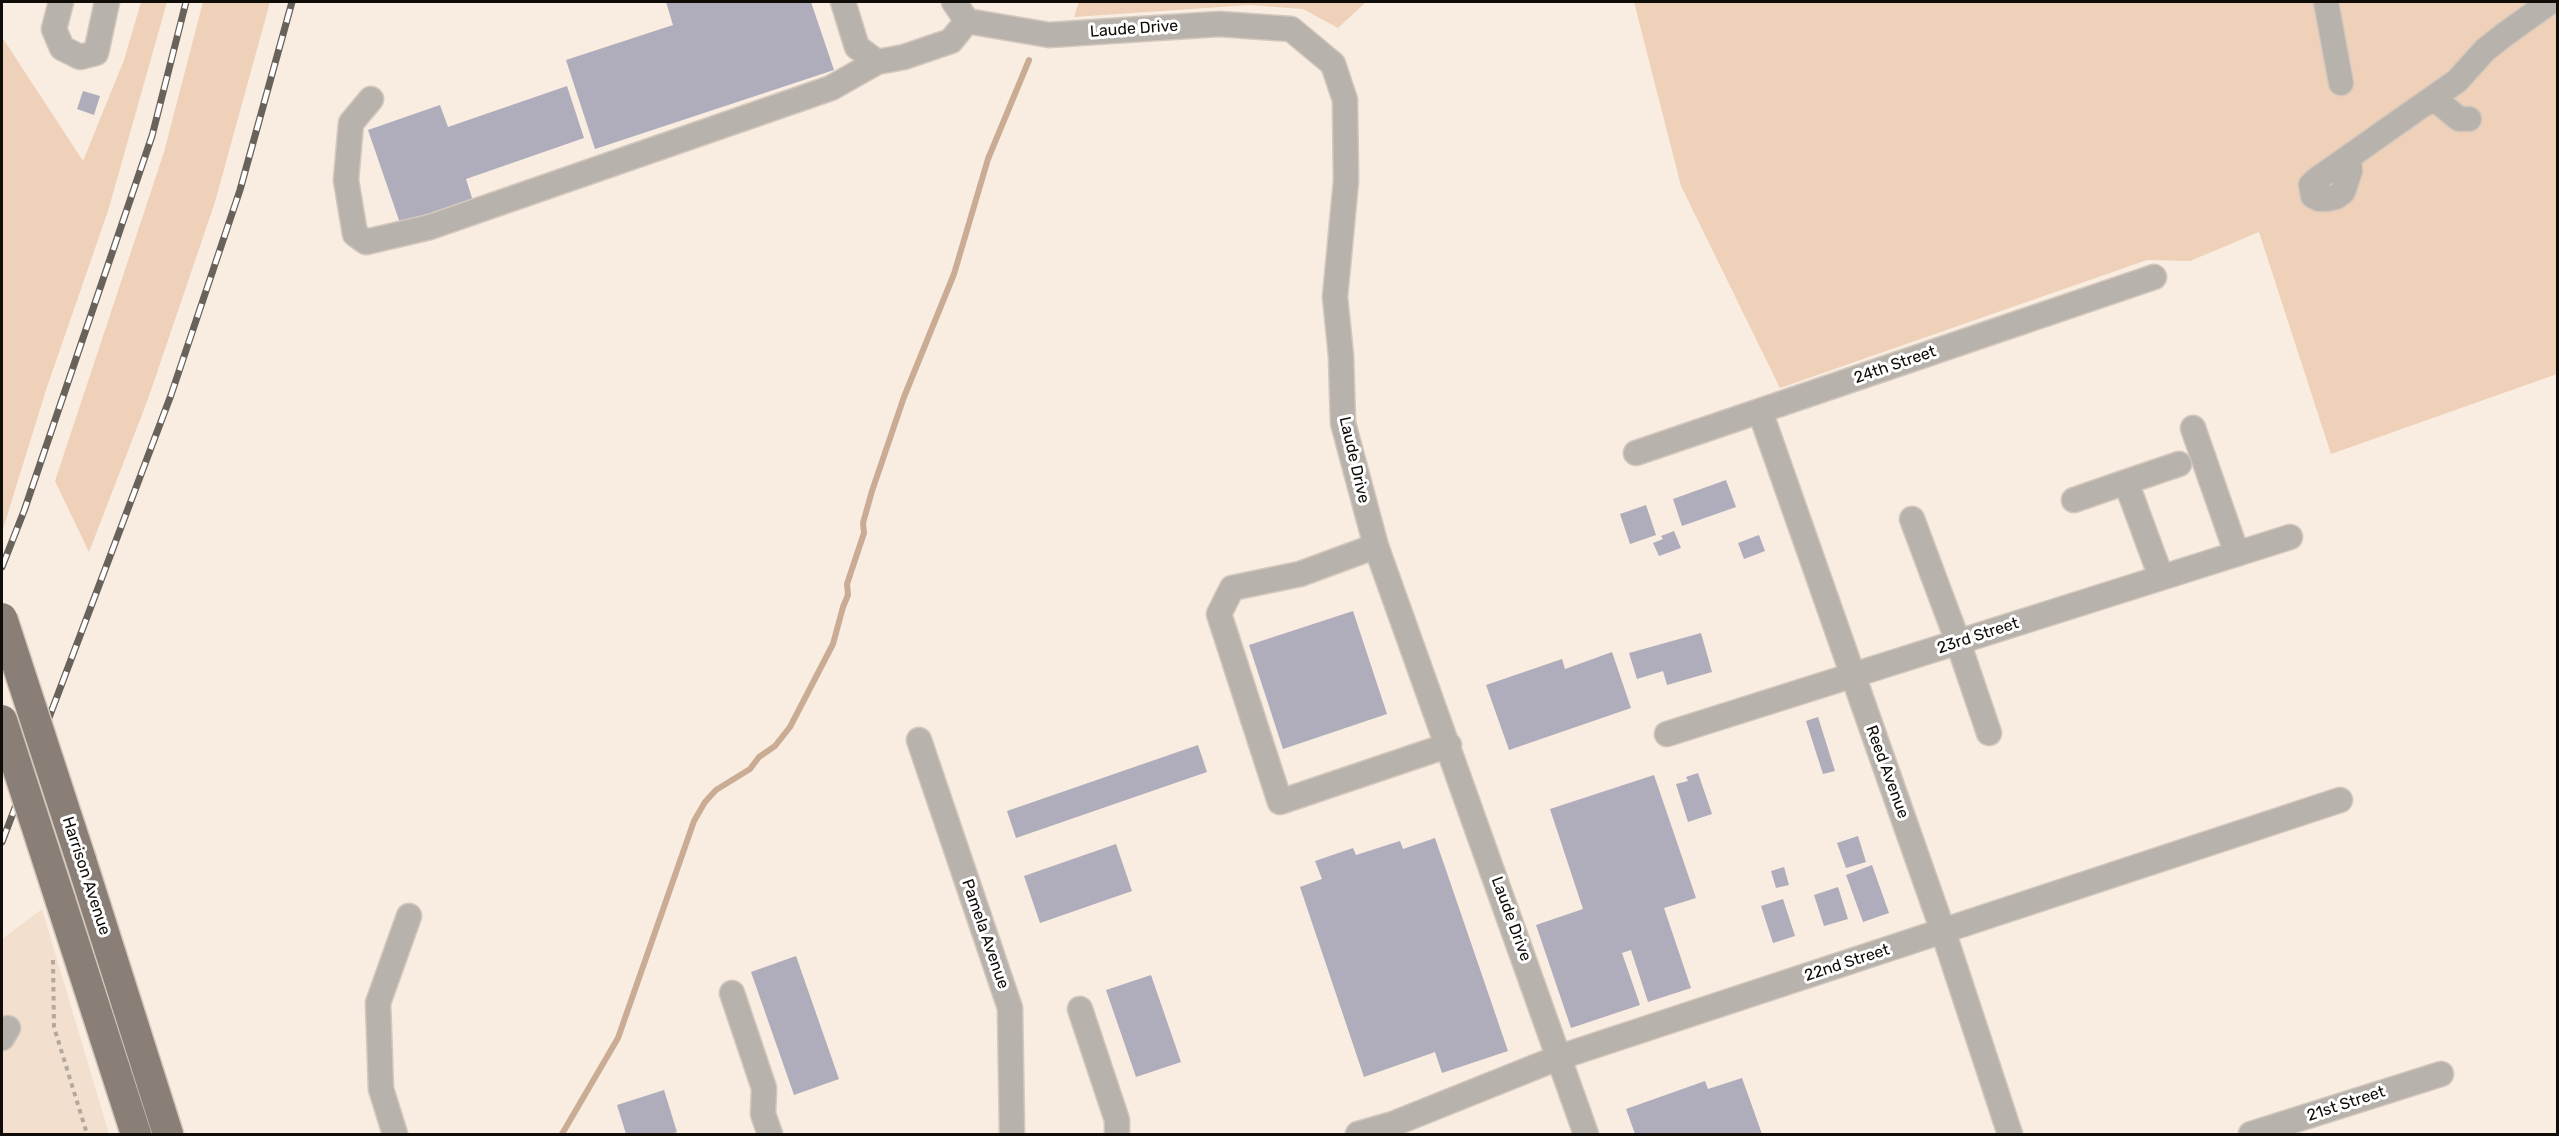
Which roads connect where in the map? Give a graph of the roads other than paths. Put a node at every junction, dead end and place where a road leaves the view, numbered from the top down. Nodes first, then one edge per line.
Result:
1 (61, 2) edge
2 (107, 2) edge
3 (843, 2) edge
4 (954, 2) edge
5 (2326, 2) edge
6 (2550, 2) edge
7 (967, 21) junction
8 (877, 62) junction
9 (2341, 83) dead end
10 (371, 99) dead end
11 (2424, 104) junction
12 (2469, 119) dead end
13 (2349, 160) dead end
14 (2154, 277) dead end
15 (1760, 411) junction
16 (2193, 428) dead end
17 (1636, 453) dead end
18 (2179, 464) dead end
19 (2126, 482) junction
20 (2074, 500) dead end
21 (1912, 519) dead end
22 (2290, 537) dead end
23 (1376, 546) junction
24 (2237, 554) junction
25 (2161, 578) junction
26 (2, 618) edge
27 (1958, 642) junction
28 (1852, 676) junction
29 (2, 720) edge
30 (1989, 732) dead end
31 (1667, 734) dead end
32 (919, 740) dead end
33 (1449, 745) junction
34 (2340, 800) dead end
35 (409, 916) dead end
36 (1943, 931) junction
37 (732, 993) dead end
38 (1080, 1009) dead end
39 (1560, 1057) junction
40 (2441, 1074) dead end
41 (136, 1134) edge
42 (168, 1134) edge
43 (395, 1134) edge
44 (770, 1134) edge
45 (1012, 1134) edge
46 (1117, 1134) edge
47 (1358, 1134) edge
48 (1586, 1134) edge
49 (2010, 1134) edge
50 (2251, 1134) edge

1 - 2 street
3 - 8 street
4 - 7 street
5 - 9 street
6 - 11 street
7 - 8 street
7 - 23 street, Laude Drive
8 - 10 street
11 - 12 street
11 - 13 street
14 - 15 street, 24th Street
15 - 17 street, 24th Street
15 - 28 street, Reed Avenue
16 - 24 street
18 - 19 street
19 - 20 street
19 - 25 street
21 - 27 street
22 - 24 street, 23rd Street
23 - 33 street, Laude Drive
23 - 33 street
24 - 25 street, 23rd Street
25 - 27 street, 23rd Street
26 - 42 main road, Harrison Avenue, bridge
27 - 28 street, 23rd Street
27 - 30 street
28 - 31 street, 23rd Street
28 - 36 street, Reed Avenue
29 - 41 main road, Harrison Avenue, bridge
32 - 45 street, Pamela Avenue
33 - 39 street, Laude Drive
34 - 36 street, 22nd Street
35 - 43 street
36 - 39 street, 22nd Street
36 - 49 street, Reed Avenue
37 - 44 street
38 - 46 street
39 - 47 street, 22nd Street
39 - 48 street, Laude Drive
40 - 50 street, 21st Street

